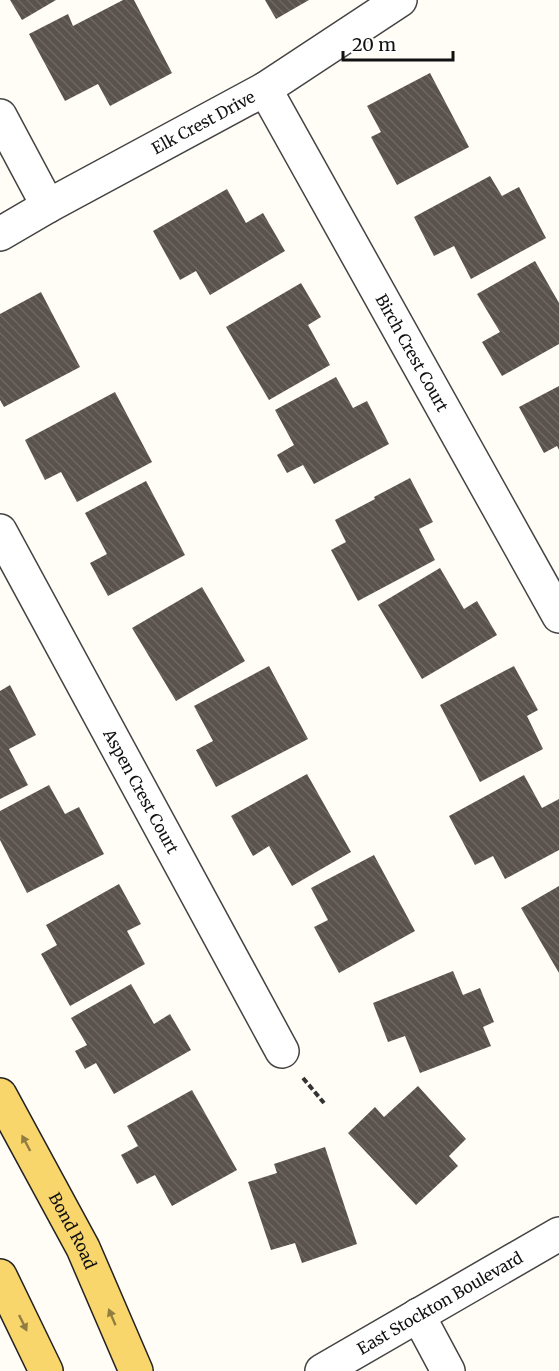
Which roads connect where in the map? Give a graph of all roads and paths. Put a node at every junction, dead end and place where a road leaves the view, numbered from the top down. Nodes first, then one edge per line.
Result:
1 (400, 0) edge
2 (265, 89) junction
3 (0, 116) edge
4 (48, 206) junction
5 (0, 234) edge
6 (0, 531) edge
7 (559, 616) edge
8 (282, 1051) dead end
9 (0, 1095) edge
10 (559, 1234) edge
11 (0, 1276) edge
12 (418, 1315) junction
13 (341, 1366) edge
14 (46, 1371) edge
15 (135, 1371) edge
16 (448, 1371) edge

1 - 2 street, Elk Crest Drive
2 - 4 street, Elk Crest Drive
2 - 7 street, Birch Crest Court
3 - 4 street
4 - 5 street, Elk Crest Drive
6 - 8 street, Aspen Crest Court
15 -> 9 main road, Bond Road
10 - 12 street, East Stockton Boulevard
11 -> 14 main road
12 - 13 street, East Stockton Boulevard
12 - 16 street

